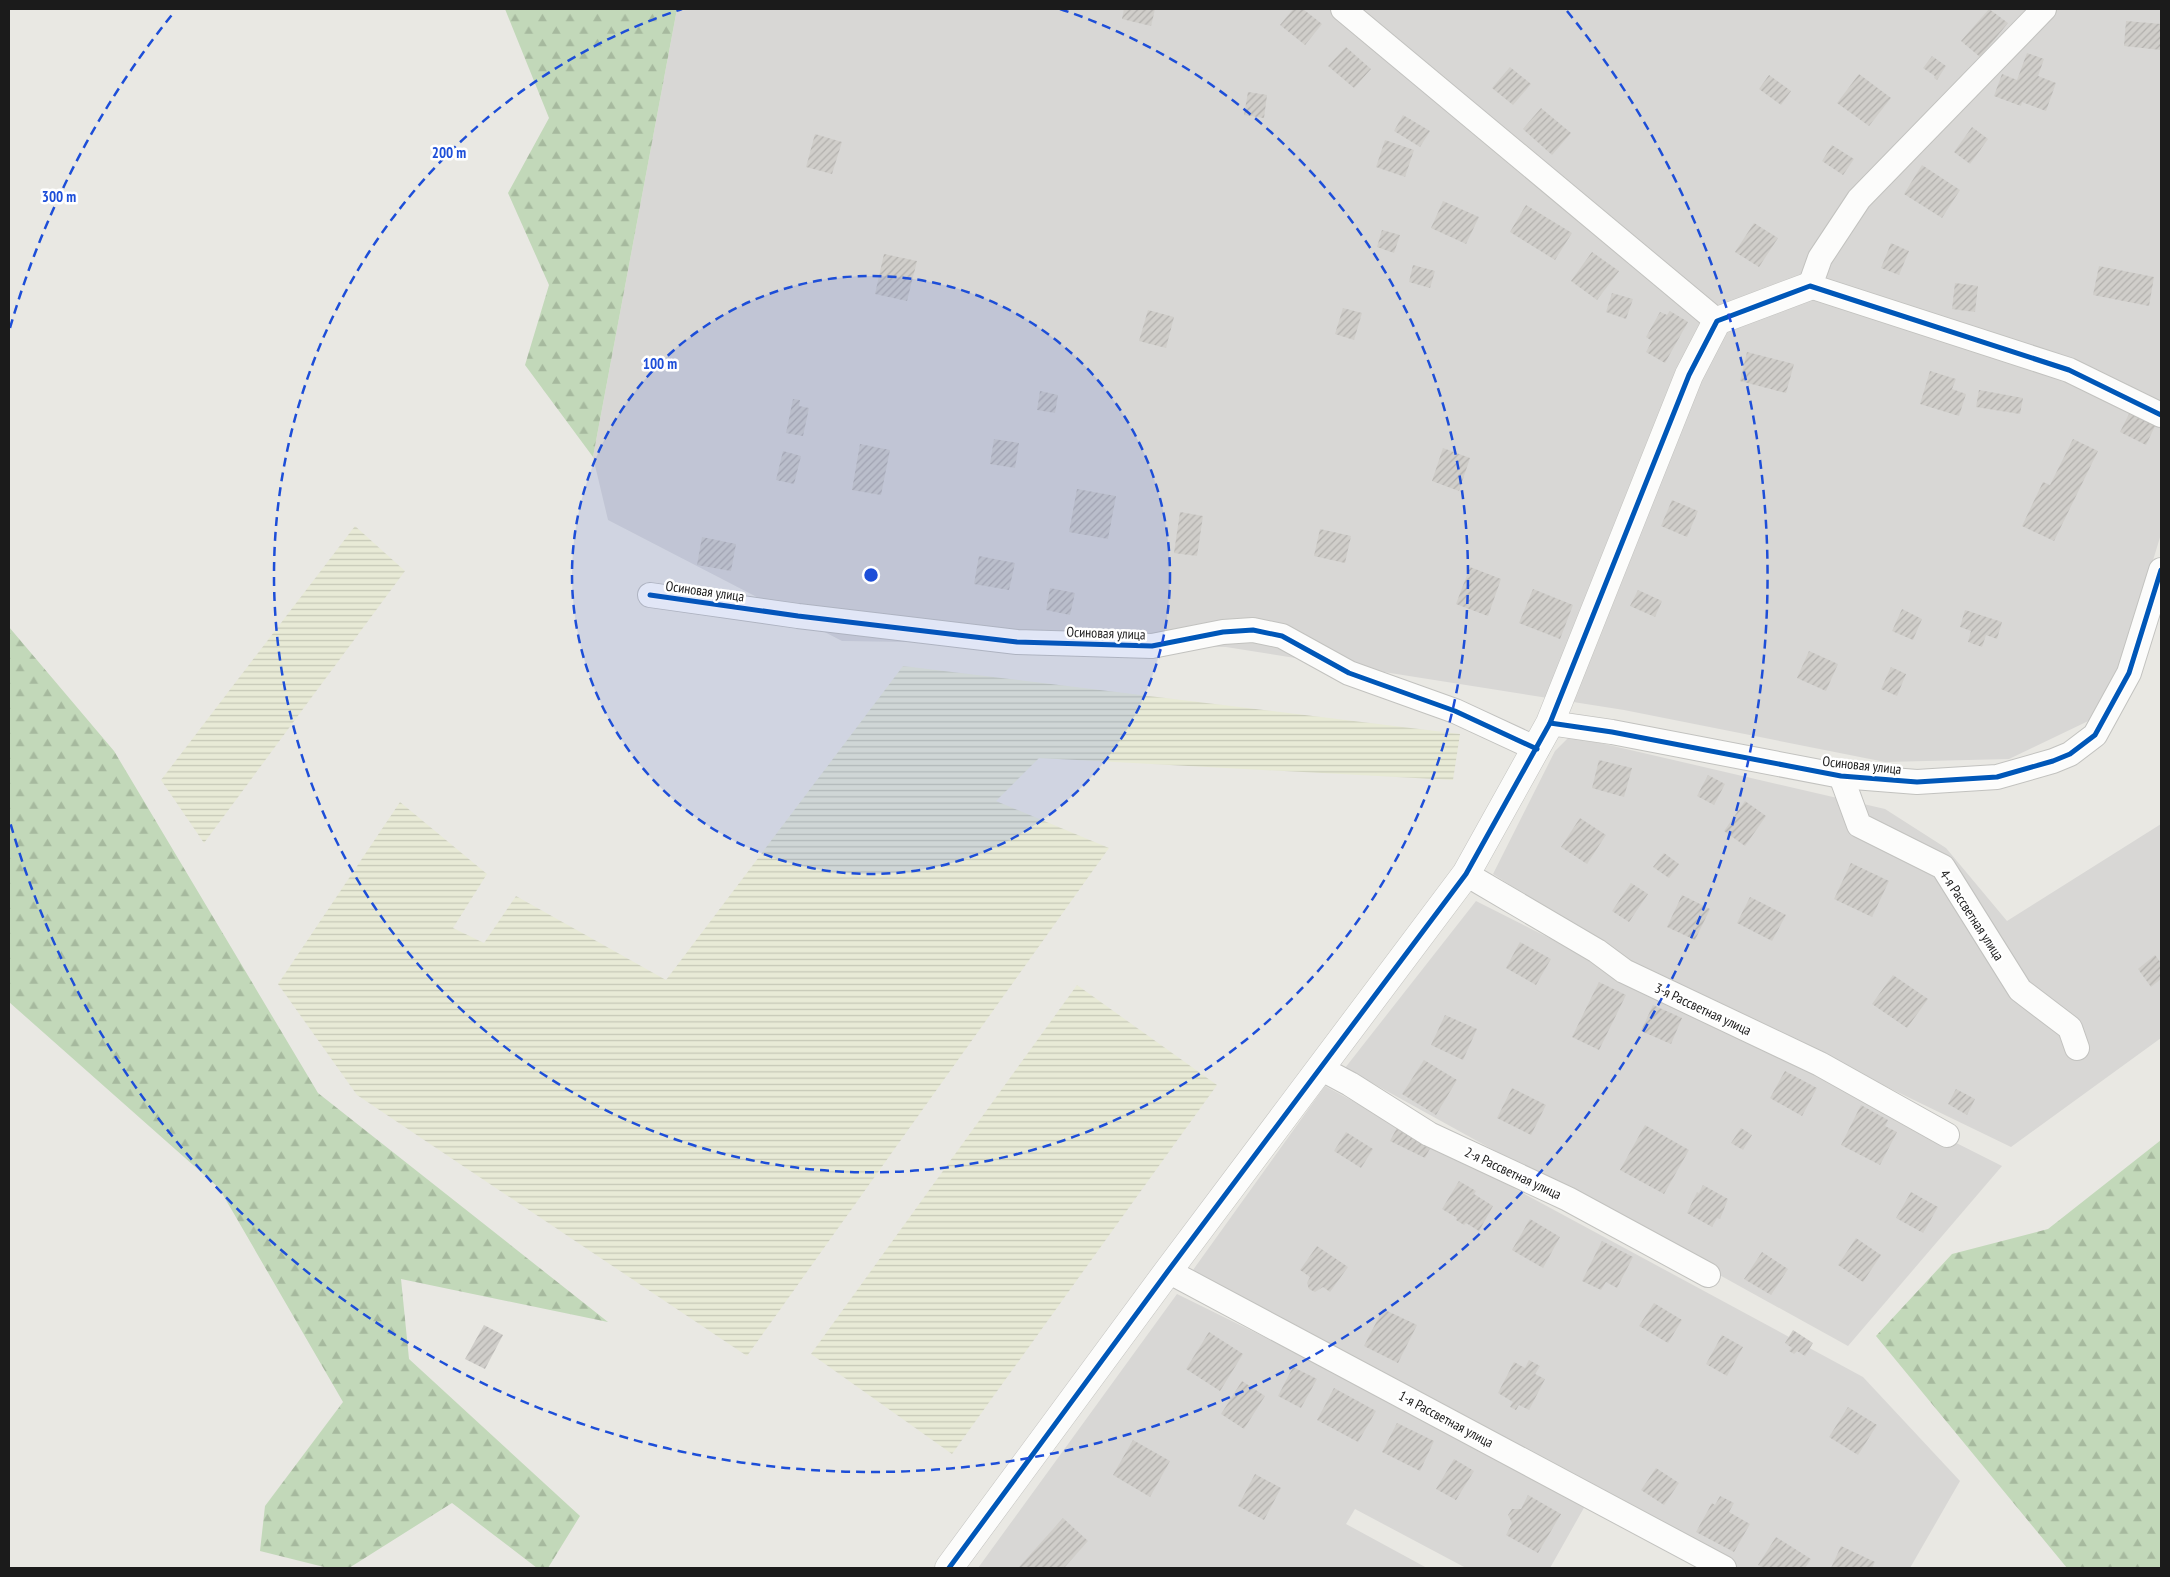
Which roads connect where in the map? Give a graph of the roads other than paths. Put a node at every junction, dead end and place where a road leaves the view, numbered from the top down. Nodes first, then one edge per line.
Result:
1 (1343, 9) edge
2 (2044, 9) edge
3 (1810, 286) junction
4 (1717, 321) junction
5 (2161, 415) edge
6 (2161, 570) edge
7 (650, 595) dead end
8 (1550, 723) junction
9 (1537, 749) junction
10 (1841, 776) junction
11 (1466, 874) junction
12 (2076, 1048) dead end
13 (1320, 1068) junction
14 (1947, 1134) dead end
15 (1168, 1270) junction
16 (1708, 1275) dead end
17 (950, 1568) edge
18 (1724, 1568) edge

1 - 4 street
2 - 3 street
3 - 4 street
3 - 5 street
4 - 8 street
6 - 10 street, Осиновая улица
7 - 9 street, Осиновая улица
8 - 9 street
8 - 10 street, Осиновая улица
9 - 11 street
10 - 12 street, 4-я Рассветная улица
11 - 13 street
11 - 14 street, 3-я Рассветная улица
13 - 15 street
13 - 16 street, 2-я Рассветная улица
15 - 17 street
15 - 18 street, 1-я Рассветная улица

